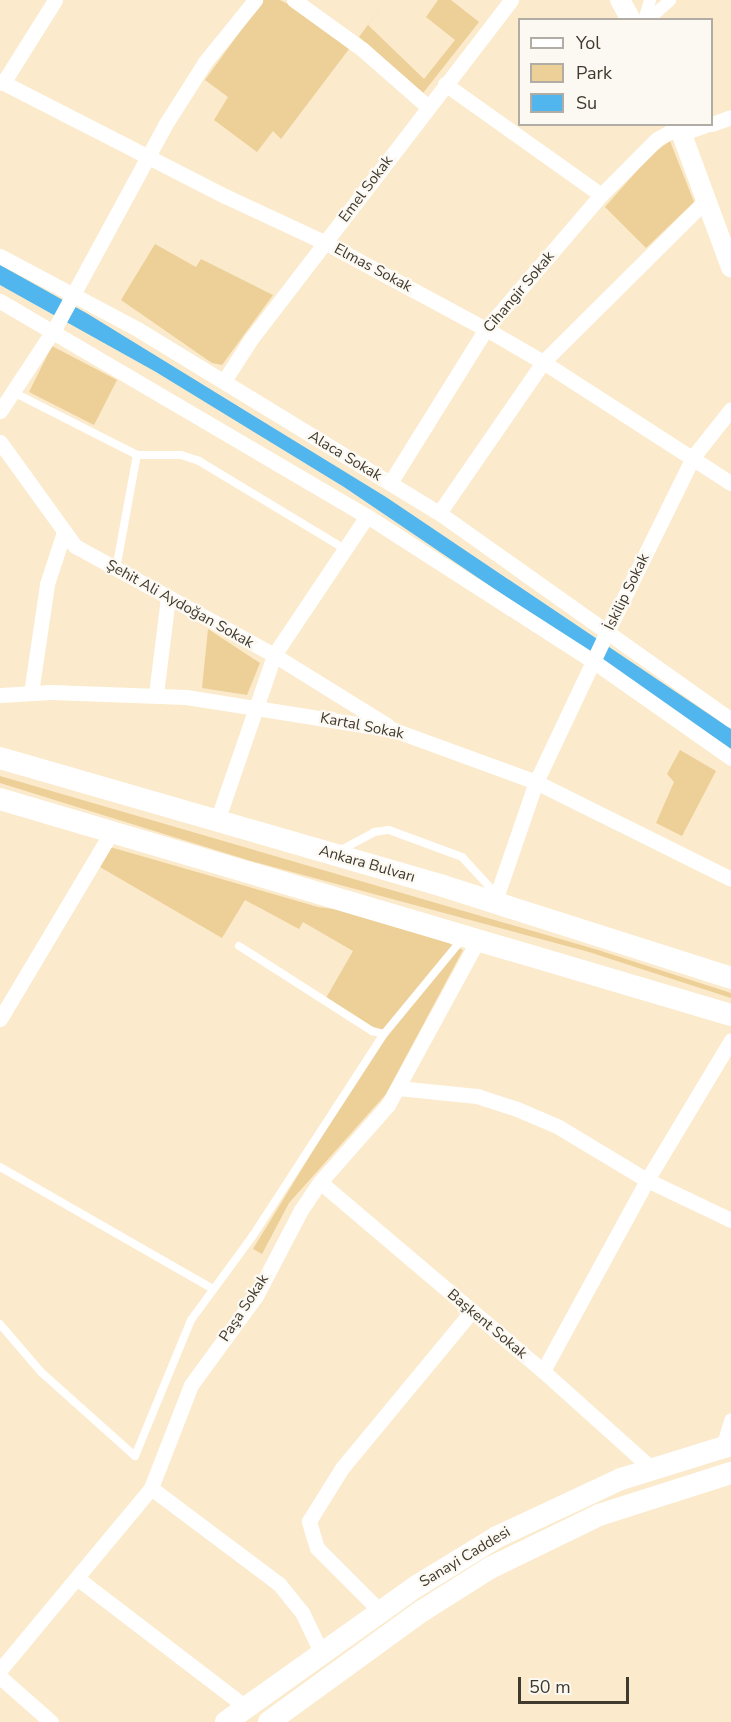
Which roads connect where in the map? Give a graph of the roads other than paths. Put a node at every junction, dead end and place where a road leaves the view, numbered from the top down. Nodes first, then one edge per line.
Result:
1 (55, 0) edge
2 (255, 0) edge
3 (294, 0) edge
4 (511, 0) edge
5 (620, 0) edge
6 (650, 0) edge
7 (670, 0) edge
8 (630, 18) edge
9 (646, 18) edge
10 (648, 18) edge
11 (2, 82) edge
12 (445, 84) junction
13 (428, 107) junction
14 (731, 117) edge
15 (713, 123) edge
16 (694, 126) edge
17 (679, 128) edge
18 (147, 155) junction
19 (602, 195) junction
20 (706, 200) junction
21 (326, 243) junction
22 (0, 256) edge
23 (731, 267) edge
24 (73, 296) junction
25 (0, 301) edge
26 (55, 328) junction
27 (486, 329) junction
28 (543, 362) junction
29 (224, 381) junction
30 (13, 392) junction
31 (731, 409) edge
32 (0, 411) edge
33 (0, 442) edge
34 (137, 455) junction
35 (693, 457) junction
36 (390, 483) junction
37 (731, 483) edge
38 (439, 513) junction
39 (367, 516) junction
40 (63, 535) junction
41 (345, 549) junction
42 (116, 569) junction
43 (168, 597) junction
44 (605, 636) junction
45 (274, 655) junction
46 (594, 660) junction
47 (31, 693) junction
48 (156, 694) junction
49 (0, 695) edge
50 (254, 707) junction
51 (731, 720) edge
52 (394, 730) junction
53 (0, 758) edge
54 (731, 758) edge
55 (536, 782) junction
56 (0, 799) edge
57 (217, 821) junction
58 (111, 833) junction
59 (333, 854) junction
60 (729, 876) edge
61 (497, 895) joint
62 (472, 936) junction
63 (239, 946) dead end
64 (731, 978) edge
65 (731, 1015) edge
66 (0, 1019) edge
67 (384, 1034) junction
68 (731, 1040) edge
69 (398, 1088) junction
70 (0, 1167) edge
71 (647, 1180) junction
72 (320, 1182) junction
73 (731, 1220) edge
74 (213, 1289) junction
75 (472, 1311) junction
76 (0, 1324) edge
77 (543, 1371) junction
78 (731, 1420) edge
79 (727, 1446) edge
80 (651, 1468) junction
81 (731, 1473) edge
82 (151, 1488) junction
83 (77, 1578) junction
84 (380, 1611) junction
85 (321, 1652) junction
86 (0, 1670) edge
87 (0, 1677) edge
88 (246, 1707) junction
89 (51, 1722) edge
90 (226, 1722) edge
91 (269, 1722) edge

1 - 11 street
2 - 18 street
3 - 13 street
4 - 12 street, Emel Sokak
5 - 8 street
6 - 9 street
7 - 10 street
11 - 18 street, Elmas Sokak
12 - 13 street, Emel Sokak
12 - 19 street
13 - 21 street, Emel Sokak
14 - 15 street, Cihangir Sokak
16 - 17 street, Cihangir Sokak
17 - 19 street, Cihangir Sokak
17 - 20 street
18 - 21 street, Elmas Sokak
18 - 24 street
19 - 27 street, Cihangir Sokak
20 - 23 street
20 - 28 street
21 - 27 street, Elmas Sokak
21 - 29 street, Emel Sokak
22 - 24 street, Alaca Sokak
24 - 26 street
24 - 29 street, Alaca Sokak
25 - 26 street
26 - 30 street
26 - 39 street
27 - 28 street, Elmas Sokak
27 - 36 street, Cihangir Sokak
28 - 35 street, Elmas Sokak
28 - 38 street
29 - 36 street, Alaca Sokak
30 - 32 street
30 - 34 lane
31 - 35 street, İskilip Sokak
33 - 40 street, Şehit Ali Aydoğan Sokak
34 - 41 lane
34 - 42 lane
35 - 37 street, Elmas Sokak
35 - 44 street, İskilip Sokak
36 - 38 street, Alaca Sokak
38 - 44 street, Alaca Sokak
39 - 41 street
39 - 46 street
40 - 42 street, Şehit Ali Aydoğan Sokak
40 - 47 street
41 - 45 street
42 - 43 street, Şehit Ali Aydoğan Sokak
43 - 45 street, Şehit Ali Aydoğan Sokak
43 - 48 street
44 - 46 street, İskilip Sokak
44 - 51 street, Alaca Sokak
45 - 50 street
45 - 52 street, Şehit Ali Aydoğan Sokak
46 - 54 street
46 - 55 street, İskilip Sokak
47 - 48 street, Kartal Sokak
47 - 49 street, Kartal Sokak
48 - 50 street, Kartal Sokak
50 - 52 street, Kartal Sokak
50 - 57 street
52 - 55 street, Kartal Sokak
53 - 57 main road, Ankara Bulvarı
55 - 60 street, Kartal Sokak
55 - 61 street, İskilip Sokak
56 - 58 main road
57 - 59 main road, Ankara Bulvarı
58 - 62 main road
58 - 66 street
59 - 61 lane
59 - 64 main road, Ankara Bulvarı
62 - 65 main road
62 - 67 lane
62 - 69 street, Paşa Sokak
63 - 67 lane
67 - 74 lane
68 - 71 street
69 - 71 street
69 - 72 street, Paşa Sokak
70 - 74 lane
71 - 73 street
71 - 77 street
72 - 75 street, Başkent Sokak
72 - 82 street, Paşa Sokak
74 - 76 lane
75 - 77 street, Başkent Sokak
75 - 84 street
77 - 80 street, Başkent Sokak
78 - 79 street
79 - 80 main road, Sanayi Caddesi
80 - 84 main road, Sanayi Caddesi
81 - 91 main road, Sanayi Caddesi
82 - 83 street, Paşa Sokak
82 - 85 street
83 - 86 street, Paşa Sokak
83 - 88 street
84 - 85 main road, Sanayi Caddesi
85 - 88 main road, Sanayi Caddesi
87 - 89 street
88 - 90 main road, Sanayi Caddesi

